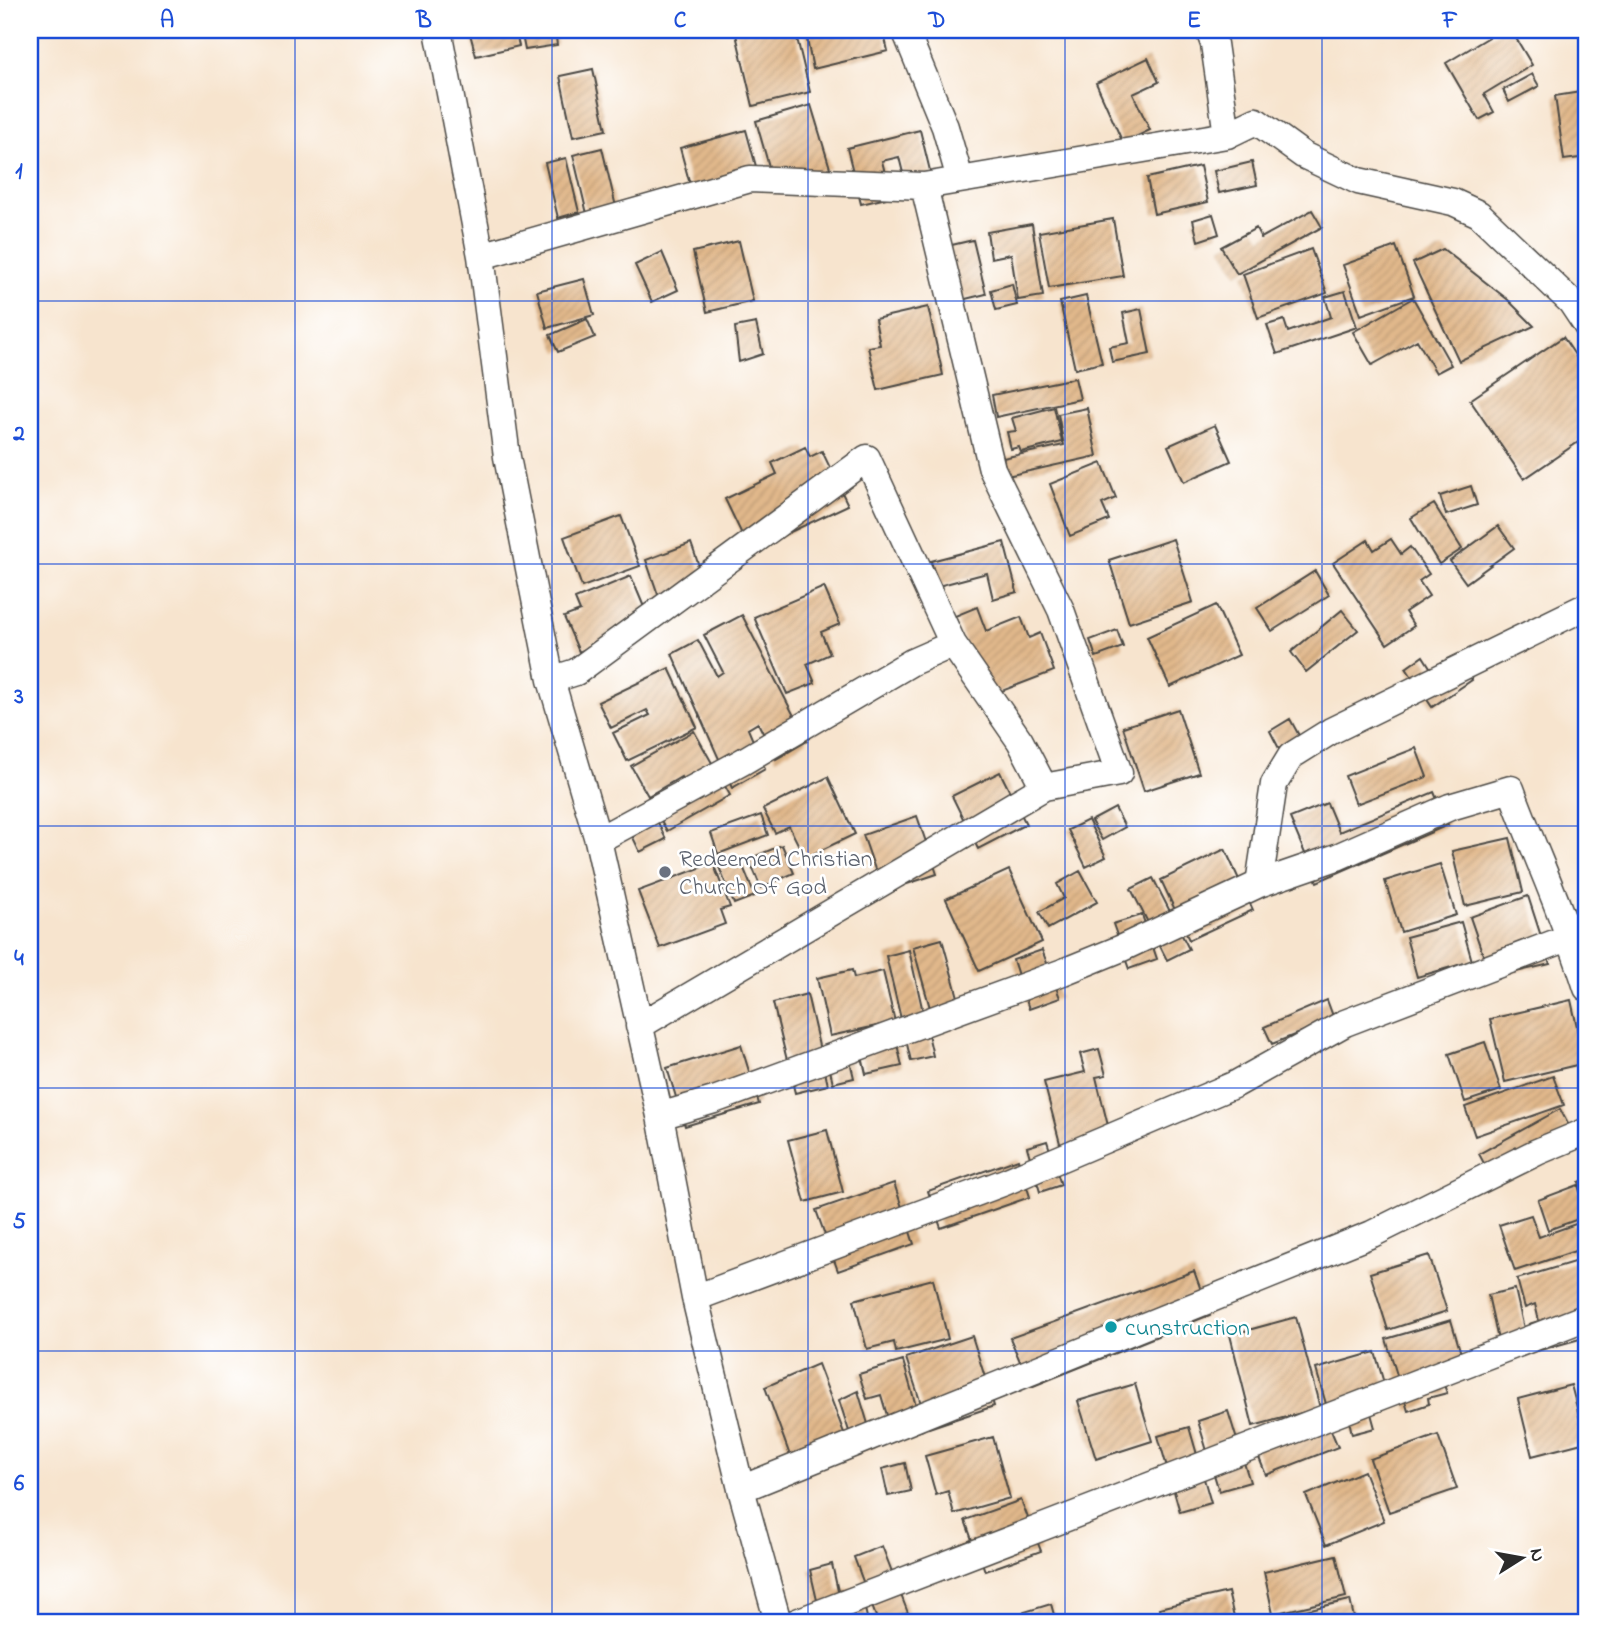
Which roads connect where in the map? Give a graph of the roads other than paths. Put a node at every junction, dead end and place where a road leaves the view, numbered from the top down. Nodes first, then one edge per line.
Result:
1 (438, 30) edge
2 (905, 30) edge
3 (1209, 30) edge
4 (1227, 135) junction
5 (960, 179) junction
6 (924, 186) junction
7 (481, 256) junction
8 (1579, 298) edge
9 (1587, 326) edge
10 (1587, 606) edge
11 (953, 644) junction
12 (551, 680) junction
13 (1044, 787) junction
14 (598, 840) junction
15 (1259, 884) junction
16 (1579, 933) edge
17 (1587, 988) edge
18 (639, 1026) junction
19 (660, 1116) junction
20 (1587, 1131) edge
21 (695, 1298) junction
22 (1587, 1317) edge
23 (741, 1489) junction
24 (778, 1622) edge
25 (797, 1622) edge

1 - 7 street
2 - 5 street
3 - 4 street
4 - 5 street
4 - 8 street
5 - 6 street
6 - 7 street
6 - 13 street
7 - 12 street
8 - 9 street
10 - 15 street
11 - 12 street
11 - 13 street
11 - 14 street
12 - 14 street
13 - 18 street
14 - 18 street
15 - 16 street
15 - 19 street
16 - 17 street
16 - 21 street
18 - 19 street
19 - 21 street
20 - 23 street
21 - 23 street
22 - 25 street
23 - 24 street

